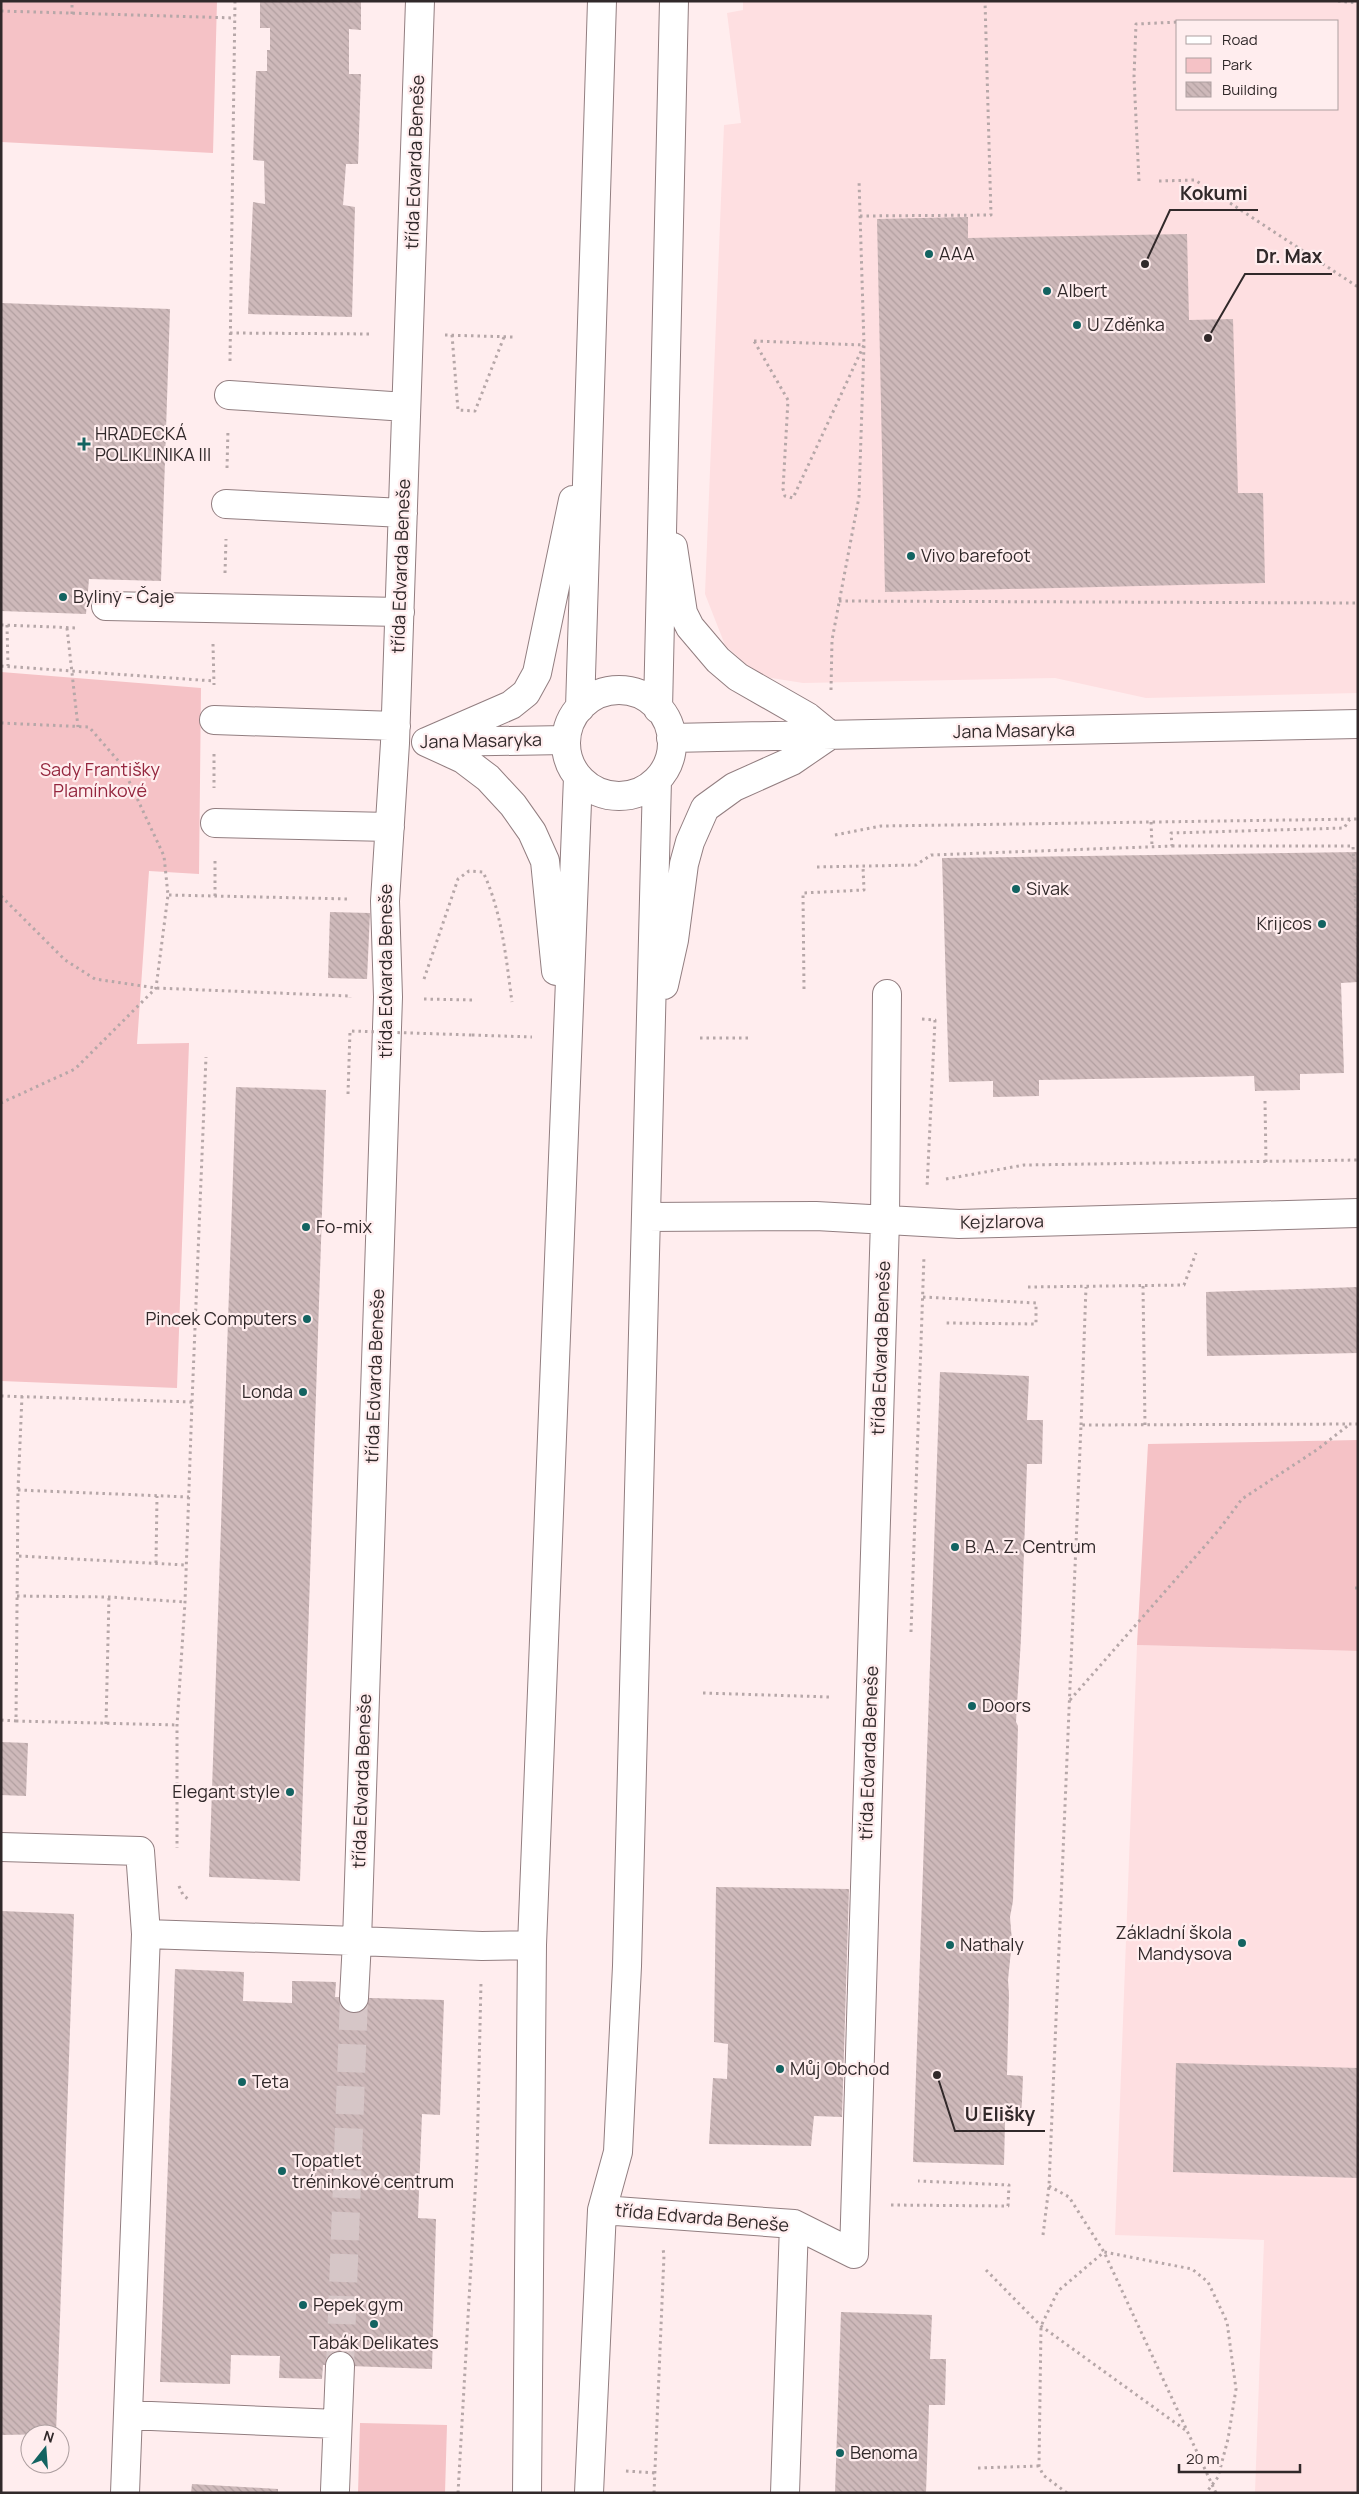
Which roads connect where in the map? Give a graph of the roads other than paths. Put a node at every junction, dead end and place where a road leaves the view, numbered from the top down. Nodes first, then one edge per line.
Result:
1 (420, 1) edge
2 (602, 1) edge
3 (674, 1) edge
4 (229, 395) dead end
5 (406, 407) junction
6 (587, 477) junction
7 (663, 478) junction
8 (226, 504) dead end
9 (403, 513) junction
10 (106, 606) dead end
11 (400, 612) junction
12 (580, 708) junction
13 (658, 709) junction
14 (214, 720) dead end
15 (1358, 724) edge
16 (395, 734) junction
17 (830, 735) junction
18 (671, 738) junction
19 (566, 740) junction
20 (426, 742) junction
21 (578, 776) junction
22 (657, 780) junction
23 (215, 822) dead end
24 (390, 827) junction
25 (887, 994) dead end
26 (567, 1037) junction
27 (651, 1038) junction
28 (1358, 1213) edge
29 (646, 1217) junction
30 (884, 1220) junction
31 (1, 1847) edge
32 (146, 1934) junction
33 (357, 1941) junction
34 (532, 1945) junction
35 (354, 1998) tunnel mouth
36 (602, 2210) junction
37 (794, 2224) junction
38 (340, 2366) tunnel mouth
39 (128, 2415) junction
40 (337, 2424) junction
41 (335, 2490) dead end
42 (125, 2493) edge
43 (527, 2493) edge
44 (589, 2493) edge
45 (785, 2493) edge

1 - 5 street, třída Edvarda Beneše
2 - 6 street
3 - 7 street
4 - 5 street
5 - 9 street, třída Edvarda Beneše
6 - 12 street
6 - 20 street
7 - 13 street
7 - 17 street
8 - 9 street
9 - 11 street, třída Edvarda Beneše
10 - 11 street
11 - 16 street, třída Edvarda Beneše
12 - 13 street
12 - 19 street
13 - 18 street
14 - 16 street, Jana Masaryka
15 - 17 street, Jana Masaryka
16 - 20 street, Jana Masaryka
16 - 24 street, třída Edvarda Beneše
17 - 18 street, Jana Masaryka
17 - 27 street
18 - 22 street
19 - 20 street, Jana Masaryka
19 - 21 street
20 - 26 street
21 - 22 street
21 - 26 street
22 - 27 street, třída Edvarda Beneše
23 - 24 street
24 - 33 street, třída Edvarda Beneše
25 - 30 street, třída Edvarda Beneše
26 - 34 street
27 - 29 street, třída Edvarda Beneše
28 - 30 street, Kejzlarova
29 - 30 street, Kejzlarova
29 - 36 street, třída Edvarda Beneše
30 - 37 street, třída Edvarda Beneše
31 - 32 street
32 - 33 street
32 - 39 street
33 - 34 street
33 - 35 street, třída Edvarda Beneše
34 - 43 street
36 - 37 street, třída Edvarda Beneše
36 - 44 street, třída Edvarda Beneše
37 - 45 street
38 - 40 street
39 - 40 street
39 - 42 street
40 - 41 street

